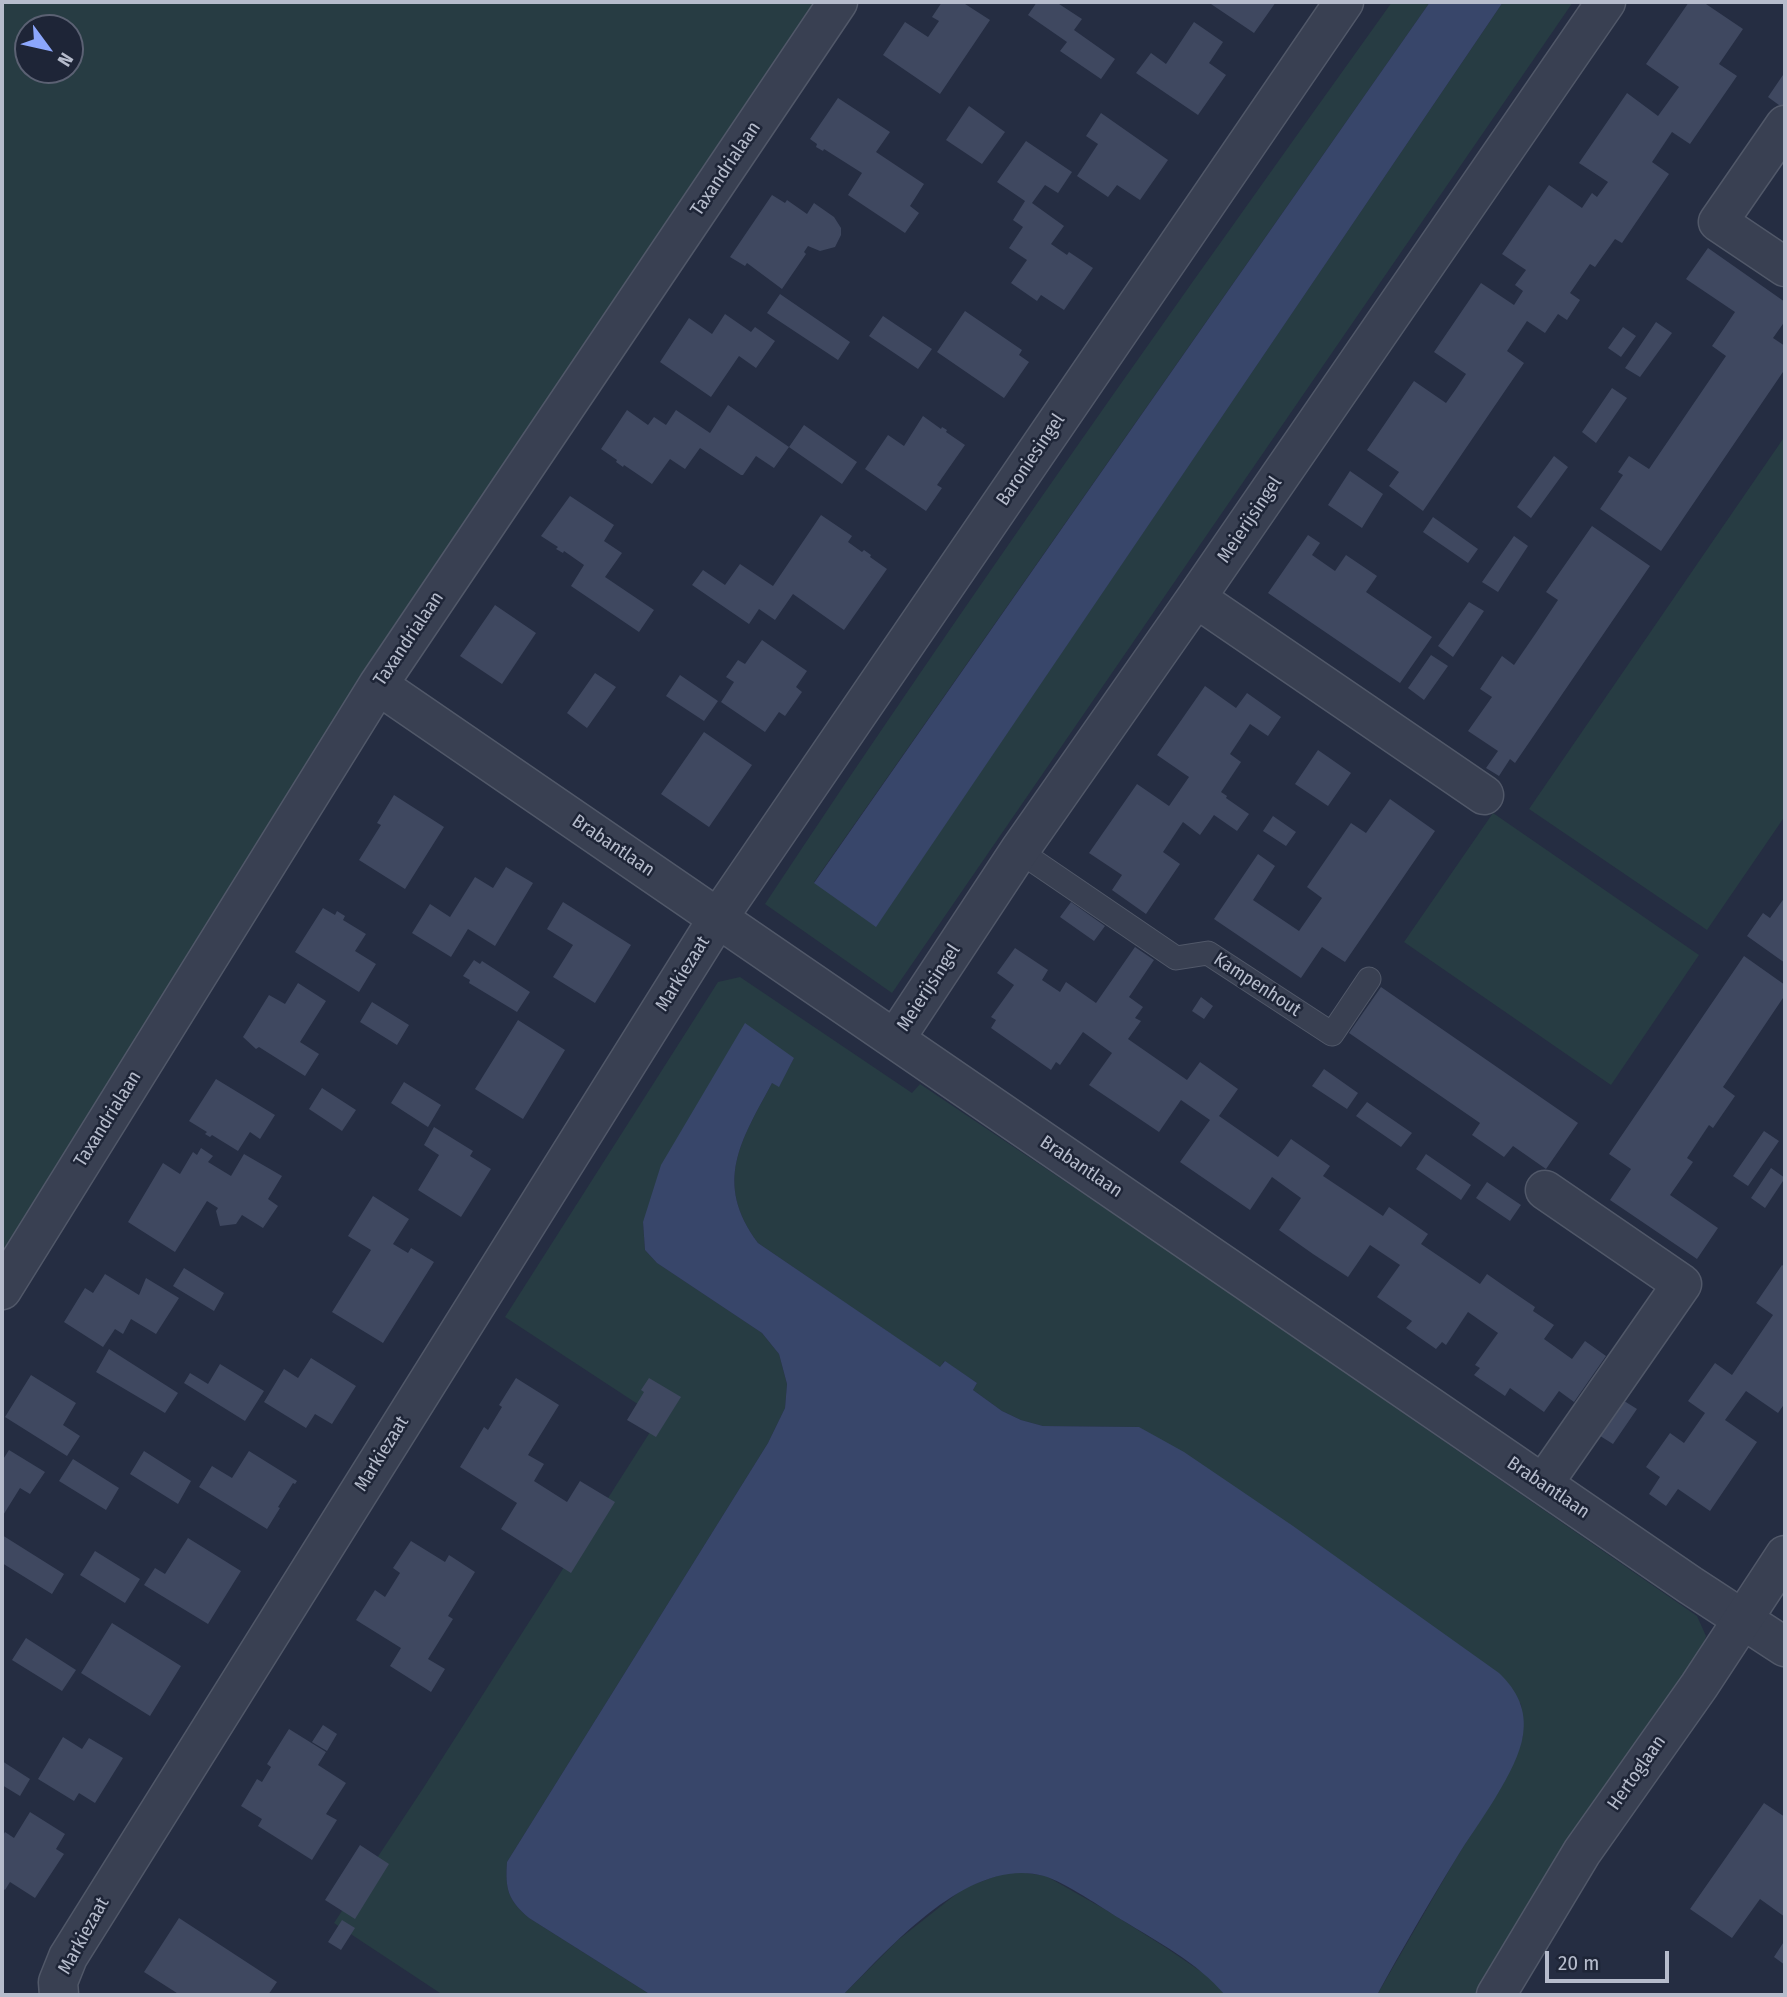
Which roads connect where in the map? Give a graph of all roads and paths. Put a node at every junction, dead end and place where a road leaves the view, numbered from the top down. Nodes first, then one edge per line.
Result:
1 (838, 2) edge
2 (1344, 2) edge
3 (1606, 2) edge
4 (1785, 125) edge
5 (1785, 267) edge
6 (1196, 598) junction
7 (378, 685) junction
8 (1484, 795) dead end
9 (1018, 851) junction
10 (718, 918) junction
11 (1369, 979) dead end
12 (895, 1040) junction
13 (1545, 1190) dead end
14 (2, 1290) edge
15 (1543, 1484) junction
16 (1785, 1555) edge
17 (1743, 1619) junction
18 (1785, 1647) edge
19 (59, 1995) edge
20 (1496, 1995) edge

1 - 7 street, Taxandrialaan
2 - 10 street, Baroniesingel
3 - 6 street, Meierijsingel
4 - 5 street
6 - 8 street
6 - 9 street, Meierijsingel
7 - 10 street, Brabantlaan
7 - 14 street, Taxandrialaan
9 - 11 lane, Kampenhout
9 - 12 street, Meierijsingel
10 - 12 street, Brabantlaan
10 - 19 street, Markiezaat
12 - 15 street, Brabantlaan
13 - 15 street
15 - 17 street, Brabantlaan
16 - 17 street, Hertoglaan
17 - 18 street, Brabantlaan
17 - 20 street, Hertoglaan

